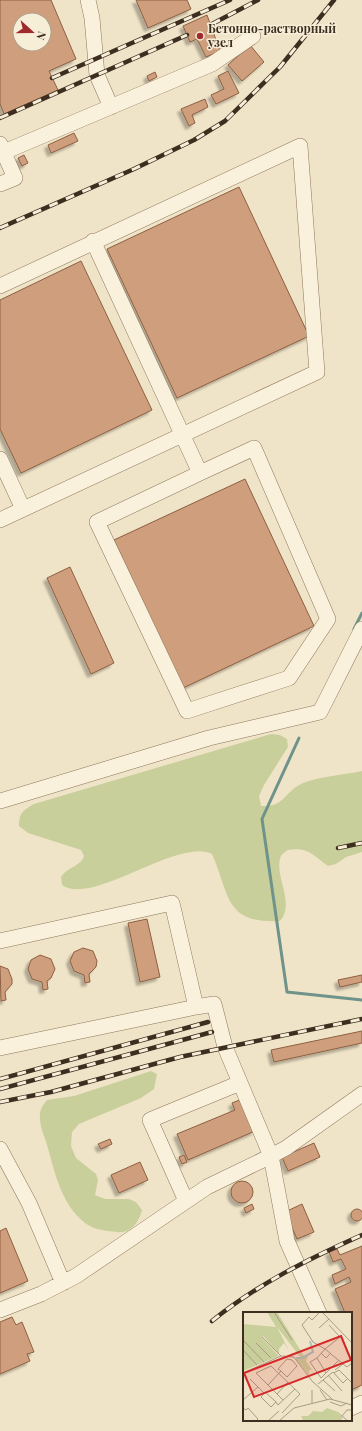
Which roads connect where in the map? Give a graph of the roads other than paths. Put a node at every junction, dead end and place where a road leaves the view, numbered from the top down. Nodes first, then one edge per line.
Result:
1 (88, 0) edge
2 (252, 36) dead end
3 (111, 107) junction
4 (2, 148) edge
5 (0, 184) edge
6 (93, 241) junction
7 (0, 286) edge
8 (183, 435) junction
9 (0, 459) edge
10 (200, 473) junction
11 (24, 509) junction
12 (0, 520) edge
13 (362, 629) edge
14 (0, 801) edge
15 (0, 941) edge
16 (196, 1007) junction
17 (0, 1048) edge
18 (240, 1083) junction
19 (362, 1094) edge
20 (0, 1149) edge
21 (271, 1156) junction
22 (186, 1201) junction
23 (63, 1283) junction
24 (0, 1310) edge
25 (319, 1312) edge

1 - 3 street
2 - 3 street
3 - 4 street
4 - 5 street
6 - 7 street
6 - 8 street
6 - 8 street
8 - 10 street
8 - 11 street
9 - 11 street
10 - 10 street
11 - 12 street
13 - 14 street
15 - 16 street
16 - 17 street
16 - 18 street
18 - 21 street
18 - 22 street
19 - 21 street
20 - 23 street
21 - 22 street
21 - 25 street
22 - 23 street
23 - 24 street

